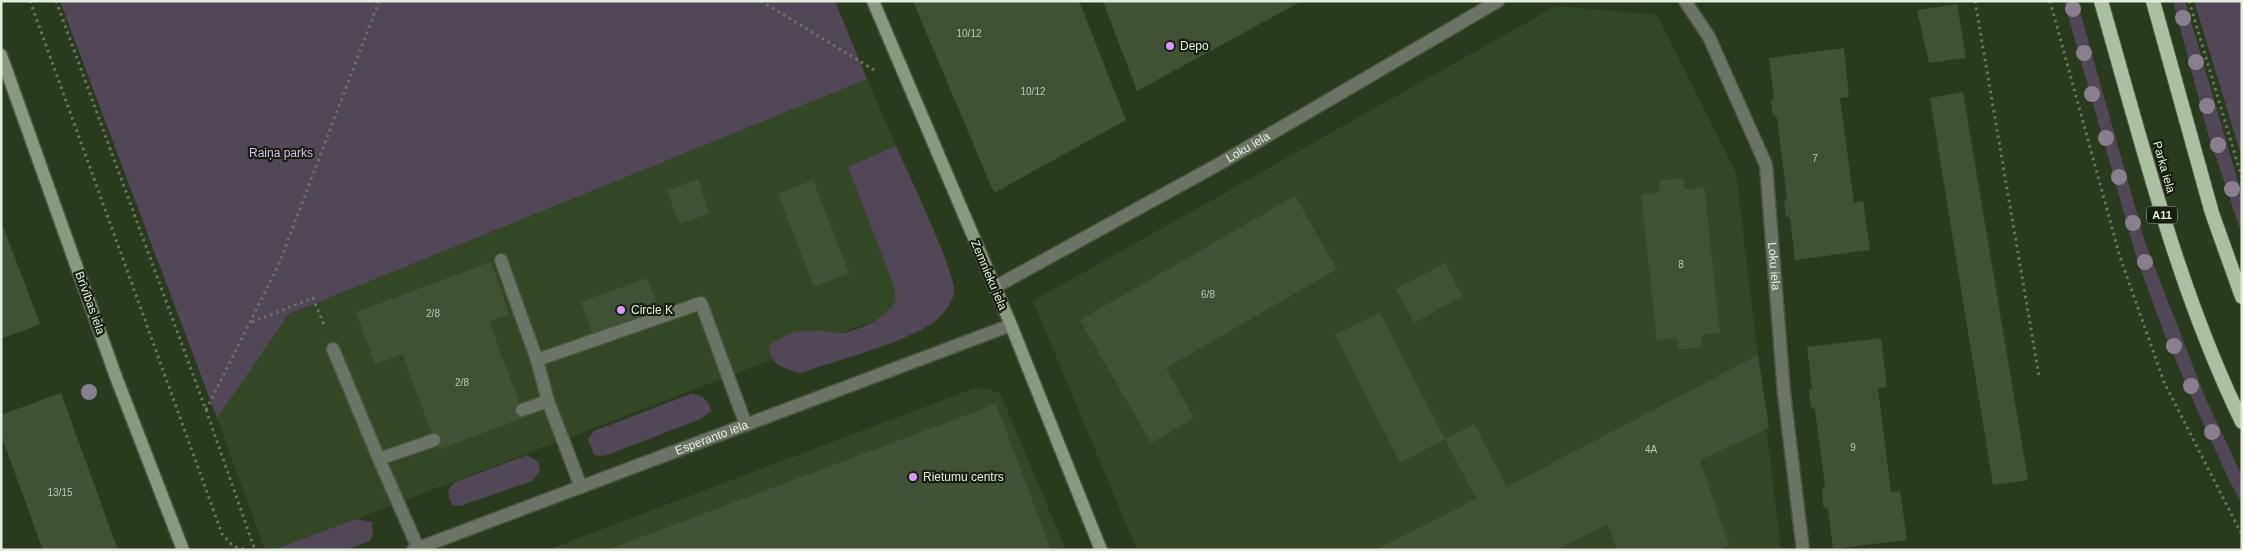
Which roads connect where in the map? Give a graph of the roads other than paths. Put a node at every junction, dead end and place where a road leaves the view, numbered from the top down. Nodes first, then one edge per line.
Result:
1 (873, 1) edge
2 (1498, 1) edge
3 (1685, 1) edge
4 (2100, 1) edge
5 (2153, 1) edge
6 (1, 55) edge
7 (501, 260) dead end
8 (994, 287) junction
9 (2242, 297) edge
10 (1011, 325) junction
11 (333, 349) road end
12 (537, 360) junction
13 (548, 401) junction
14 (522, 410) dead end
15 (2242, 422) edge
16 (746, 425) junction
17 (434, 440) dead end
18 (379, 459) junction
19 (581, 487) junction
20 (415, 549) edge
21 (183, 550) edge
22 (1101, 550) edge
23 (1803, 550) edge

1 - 8 main road, Zemnieku iela
2 - 8 street, Loku iela
3 - 23 street, Loku iela
4 - 15 highway, Parka iela / A11
5 - 9 highway
6 - 21 main road, Brīvības iela
7 - 12 street
8 - 10 main road, Zemnieku iela
10 - 16 street, Esperanto iela
10 - 22 main road, Zemnieku iela
11 - 18 street
12 - 13 street
12 - 16 street
13 - 14 street
13 - 19 street
16 - 19 street, Esperanto iela
17 - 18 street
18 - 20 street
19 - 20 street, Esperanto iela

